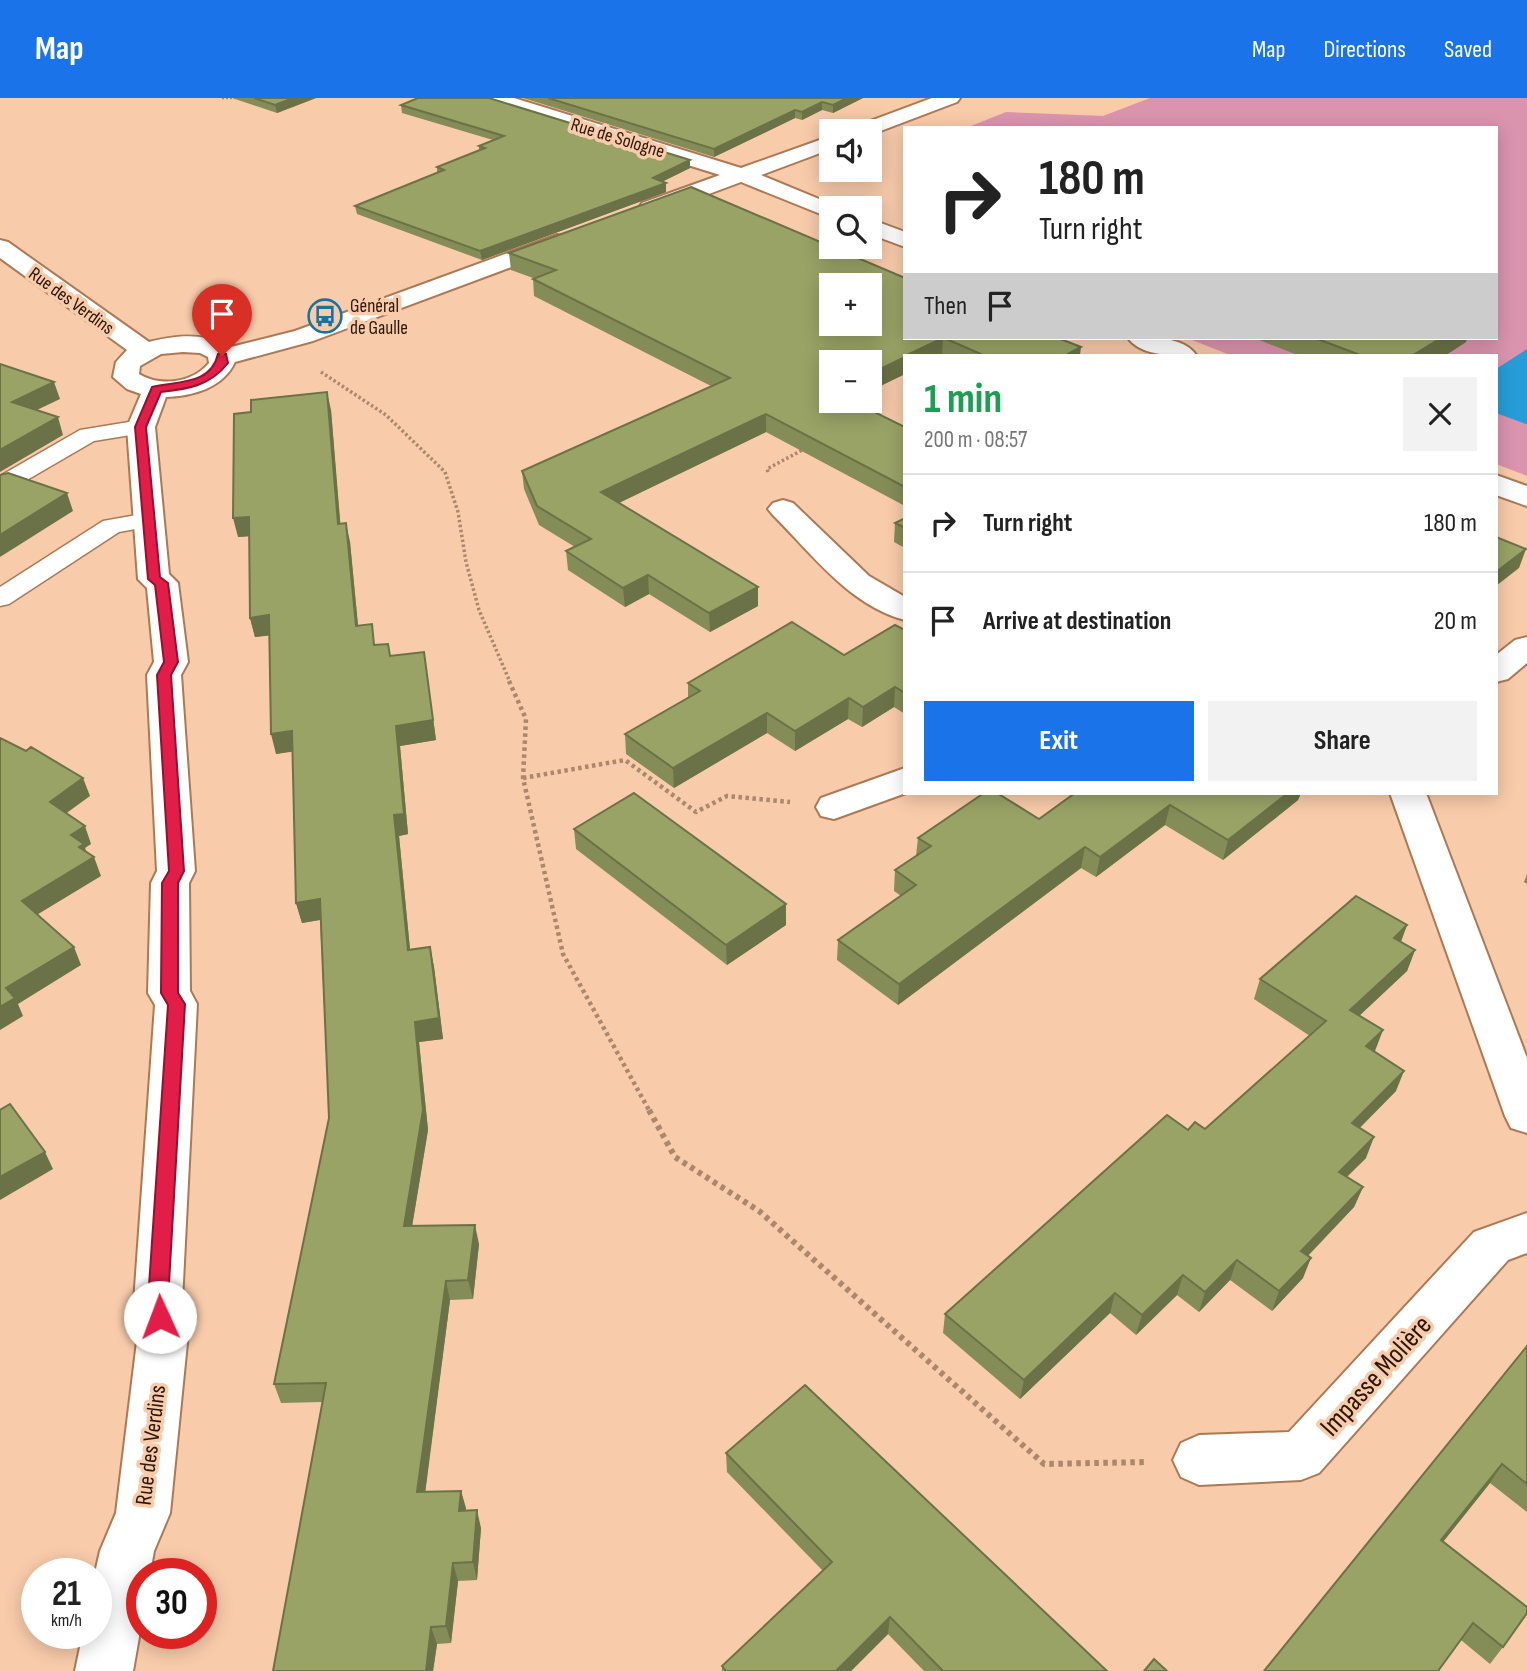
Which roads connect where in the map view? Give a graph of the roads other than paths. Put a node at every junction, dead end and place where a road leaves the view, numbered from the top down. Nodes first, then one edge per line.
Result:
1 (494, 98) edge
2 (950, 98) edge
3 (882, 123) edge
4 (819, 146) edge
5 (743, 175) junction
6 (819, 205) edge
7 (629, 215) edge
8 (882, 231) edge
9 (579, 233) edge
10 (903, 239) edge
11 (0, 247) edge
12 (1146, 340) edge
13 (146, 351) junction
14 (1181, 354) edge
15 (222, 356) junction
16 (156, 389) junction
17 (141, 427) junction
18 (1498, 485) edge
19 (0, 486) edge
20 (1527, 496) edge
21 (783, 509) road end
22 (148, 520) junction
23 (0, 598) edge
24 (903, 609) edge
25 (1527, 647) edge
26 (1498, 670) edge
27 (903, 781) edge
28 (1409, 795) edge
29 (835, 807) road end
30 (1527, 1116) edge
31 (1527, 1233) edge
32 (1199, 1461) road end
33 (104, 1671) edge

1 - 5 street, Rue de Sologne
2 - 3 street
4 - 5 street
5 - 6 street, Rue de Sologne
5 - 7 street
8 - 10 street
9 - 15 street
11 - 13 street, Rue des Verdins
12 - 14 street
13 - 15 street
13 - 16 street
15 - 16 street
16 - 17 street, Rue des Verdins
17 - 19 lane
17 - 22 street, Rue des Verdins
18 - 20 street
21 - 24 street
22 - 23 lane
22 - 33 street, Rue des Verdins
25 - 26 street
27 - 29 street
28 - 30 street
31 - 32 street, Impasse Molière

